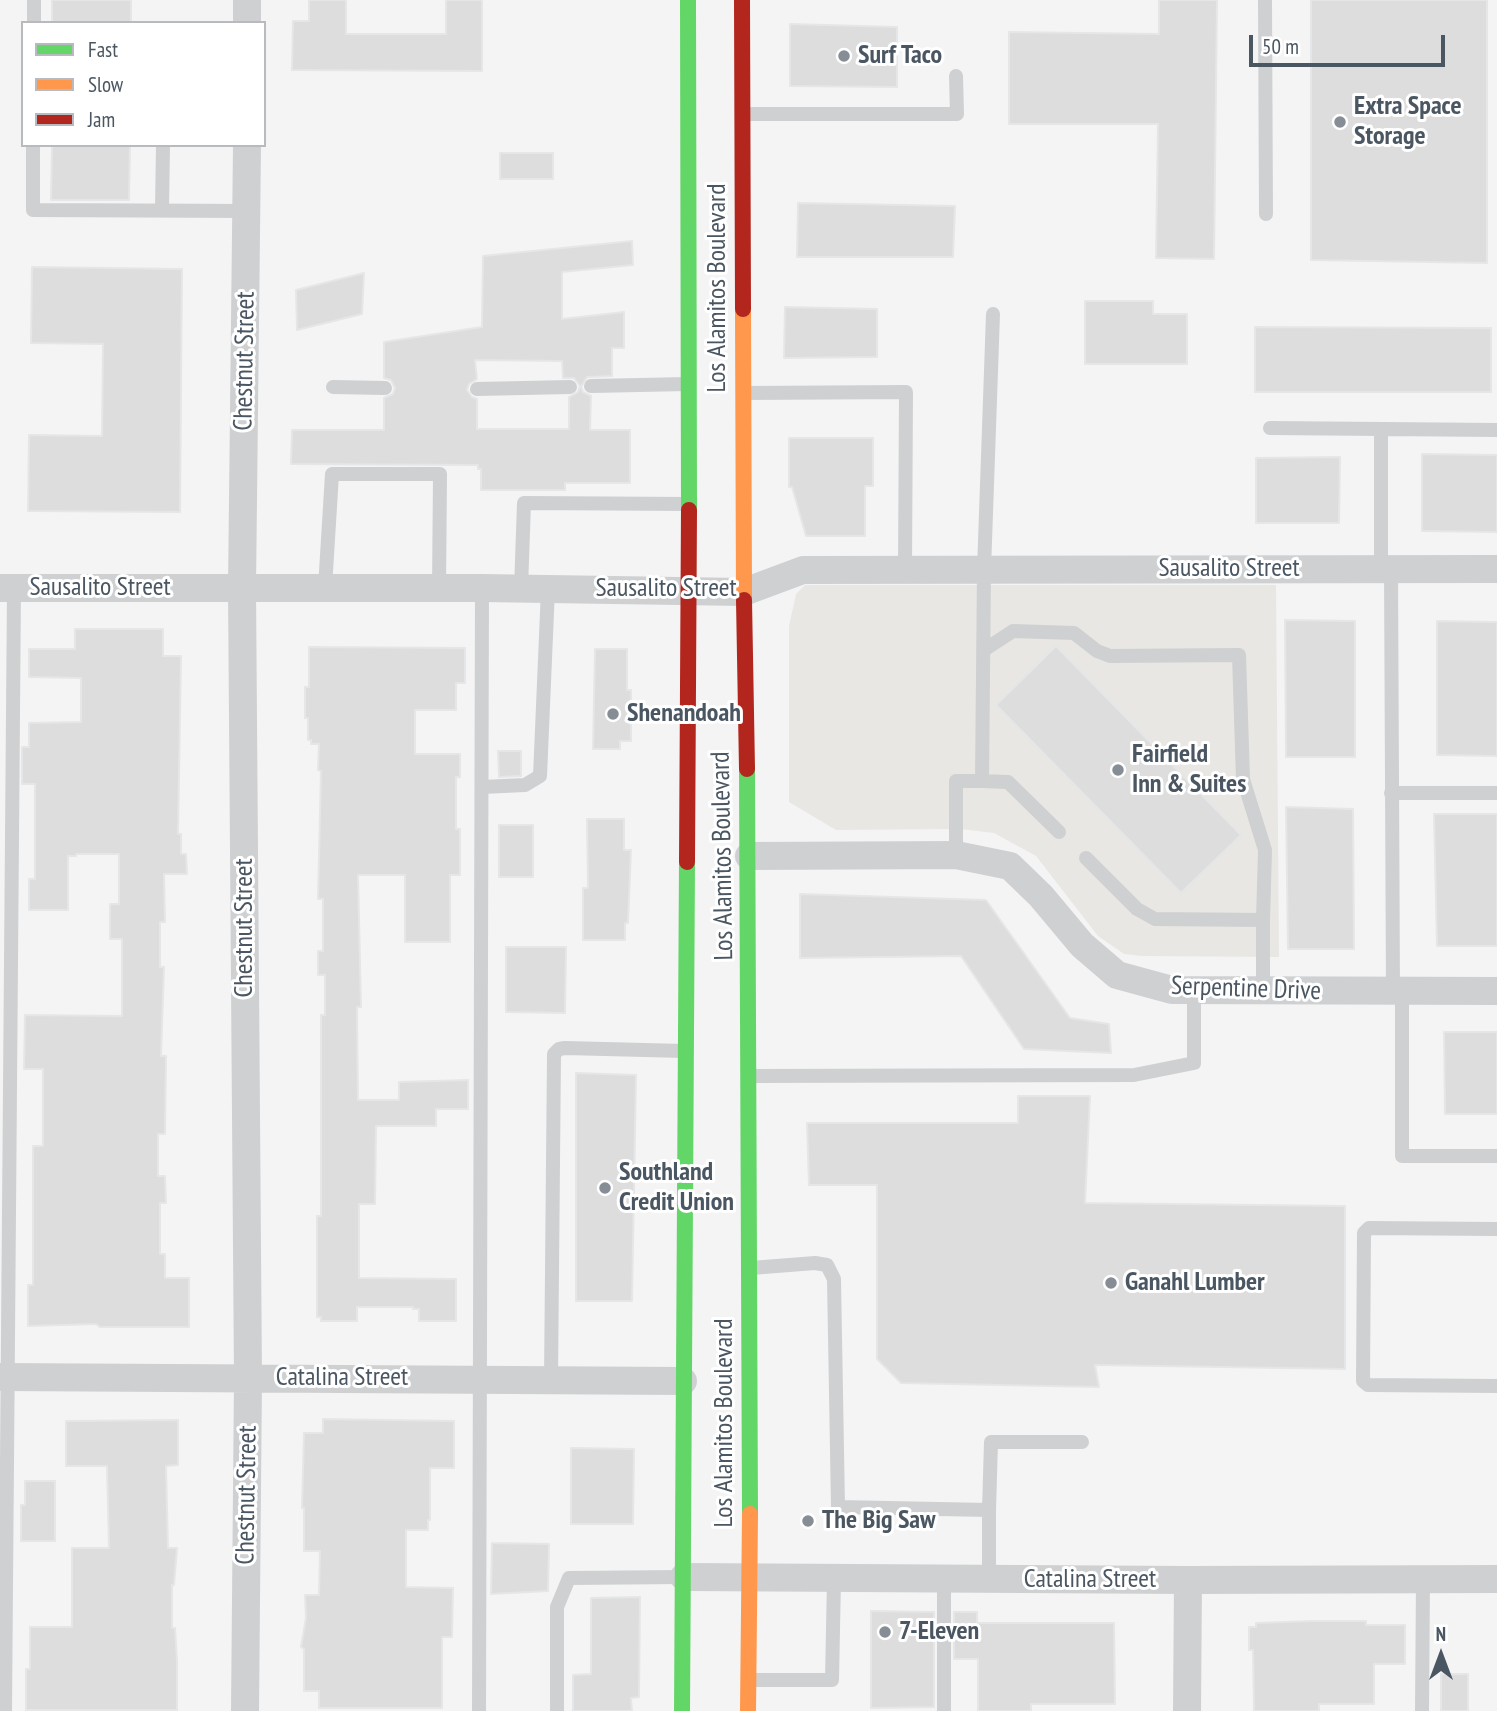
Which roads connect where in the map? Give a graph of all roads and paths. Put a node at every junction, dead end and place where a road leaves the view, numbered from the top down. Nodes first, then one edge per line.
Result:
1 (34, 0) edge
2 (247, 0) edge
3 (688, 0) edge
4 (742, 0) edge
5 (1265, 0) edge
6 (34, 21) edge
7 (247, 21) edge
8 (956, 76) dead end
9 (743, 114) junction
10 (33, 147) edge
11 (163, 147) edge
12 (247, 147) edge
13 (162, 211) junction
14 (247, 211) junction
15 (1266, 214) dead end
16 (993, 314) dead end
17 (689, 383) junction
18 (591, 386) dead end
19 (333, 387) dead end
20 (570, 387) dead end
21 (385, 388) dead end
22 (477, 389) dead end
23 (742, 393) junction
24 (1270, 428) dead end
25 (1381, 429) junction
26 (1497, 430) edge
27 (689, 504) junction
28 (905, 569) junction
29 (984, 569) junction
30 (1386, 569) junction
31 (1497, 569) edge
32 (7, 588) edge
33 (242, 588) junction
34 (326, 588) junction
35 (439, 588) junction
36 (482, 588) junction
37 (535, 589) junction
38 (689, 591) junction
39 (744, 592) junction
40 (984, 650) junction
41 (982, 781) junction
42 (482, 787) junction
43 (1391, 793) junction
44 (1497, 793) edge
45 (1059, 832) dead end
46 (956, 855) junction
47 (749, 856) junction
48 (1086, 858) dead end
49 (1263, 920) junction
50 (1194, 990) junction
51 (1263, 991) junction
52 (1497, 991) edge
53 (1398, 992) junction
54 (685, 1051) junction
55 (748, 1076) junction
56 (1497, 1157) edge
57 (1497, 1229) edge
58 (749, 1268) junction
59 (3, 1377) edge
60 (248, 1378) junction
61 (481, 1379) junction
62 (551, 1379) junction
63 (683, 1381) junction
64 (1497, 1386) edge
65 (1082, 1442) dead end
66 (989, 1510) junction
67 (684, 1577) junction
68 (750, 1577) junction
69 (834, 1579) junction
70 (944, 1579) junction
71 (1423, 1579) junction
72 (1497, 1579) edge
73 (989, 1580) junction
74 (1188, 1580) junction
75 (749, 1681) junction
76 (5, 1711) edge
77 (245, 1711) edge
78 (479, 1711) edge
79 (557, 1711) edge
80 (682, 1711) edge
81 (748, 1711) edge
82 (944, 1711) edge
83 (1187, 1711) edge
84 (1422, 1711) edge

1 - 6 lane
2 - 7 street
3 - 17 main road, Los Alamitos Boulevard
4 - 9 main road, Los Alamitos Boulevard
5 - 15 lane
8 - 9 lane
9 - 23 main road, Los Alamitos Boulevard
10 - 13 lane
11 - 13 lane
12 - 14 street, Chestnut Street
13 - 14 lane
14 - 33 street, Chestnut Street
16 - 29 lane
17 - 18 lane
17 - 27 main road, Los Alamitos Boulevard
19 - 21 lane
20 - 22 lane
23 - 28 lane
23 - 39 main road, Los Alamitos Boulevard
24 - 25 lane
25 - 26 lane
25 - 30 lane
27 - 37 lane
27 - 38 main road, Los Alamitos Boulevard
28 - 29 street, Sausalito Street
28 - 39 street, Sausalito Street
29 - 30 street, Sausalito Street
29 - 40 lane
30 - 31 street, Sausalito Street
30 - 43 lane
32 - 33 street, Sausalito Street
32 - 59 lane
33 - 34 street, Sausalito Street
33 - 60 street, Chestnut Street
34 - 35 street, Sausalito Street
34 - 35 lane
35 - 36 street, Sausalito Street
36 - 37 street, Sausalito Street
36 - 42 lane
37 - 38 street, Sausalito Street
37 - 42 lane
38 - 39 street, Sausalito Street
38 - 54 main road, Los Alamitos Boulevard
39 - 47 main road, Los Alamitos Boulevard
40 - 41 lane
40 - 49 lane
41 - 45 lane
41 - 46 lane
42 - 61 lane
43 - 44 lane
43 - 53 lane
46 - 47 street, Serpentine Drive
46 - 50 street, Serpentine Drive
47 - 55 main road, Los Alamitos Boulevard
48 - 49 lane
49 - 51 lane
50 - 51 street, Serpentine Drive
50 - 55 lane
51 - 53 street, Serpentine Drive
52 - 53 street, Serpentine Drive
53 - 56 lane
54 - 62 lane
54 - 63 main road, Los Alamitos Boulevard
55 - 58 main road, Los Alamitos Boulevard
57 - 64 lane
58 - 66 lane
58 - 68 main road, Los Alamitos Boulevard
59 - 60 street, Catalina Street
59 - 76 lane
60 - 61 street, Catalina Street
60 - 77 street, Chestnut Street
61 - 62 street, Catalina Street
61 - 78 lane
62 - 63 street, Catalina Street
63 - 67 main road, Los Alamitos Boulevard
65 - 66 lane
66 - 73 lane
67 - 68 street, Catalina Street
67 - 79 lane
67 - 80 main road, Los Alamitos Boulevard
68 - 69 street, Catalina Street
68 - 75 main road, Los Alamitos Boulevard
69 - 70 street, Catalina Street
69 - 75 lane
70 - 73 street, Catalina Street
70 - 82 lane
71 - 72 street, Catalina Street
71 - 74 street, Catalina Street
71 - 84 lane
73 - 74 street, Catalina Street
74 - 83 street
75 - 81 main road, Los Alamitos Boulevard

